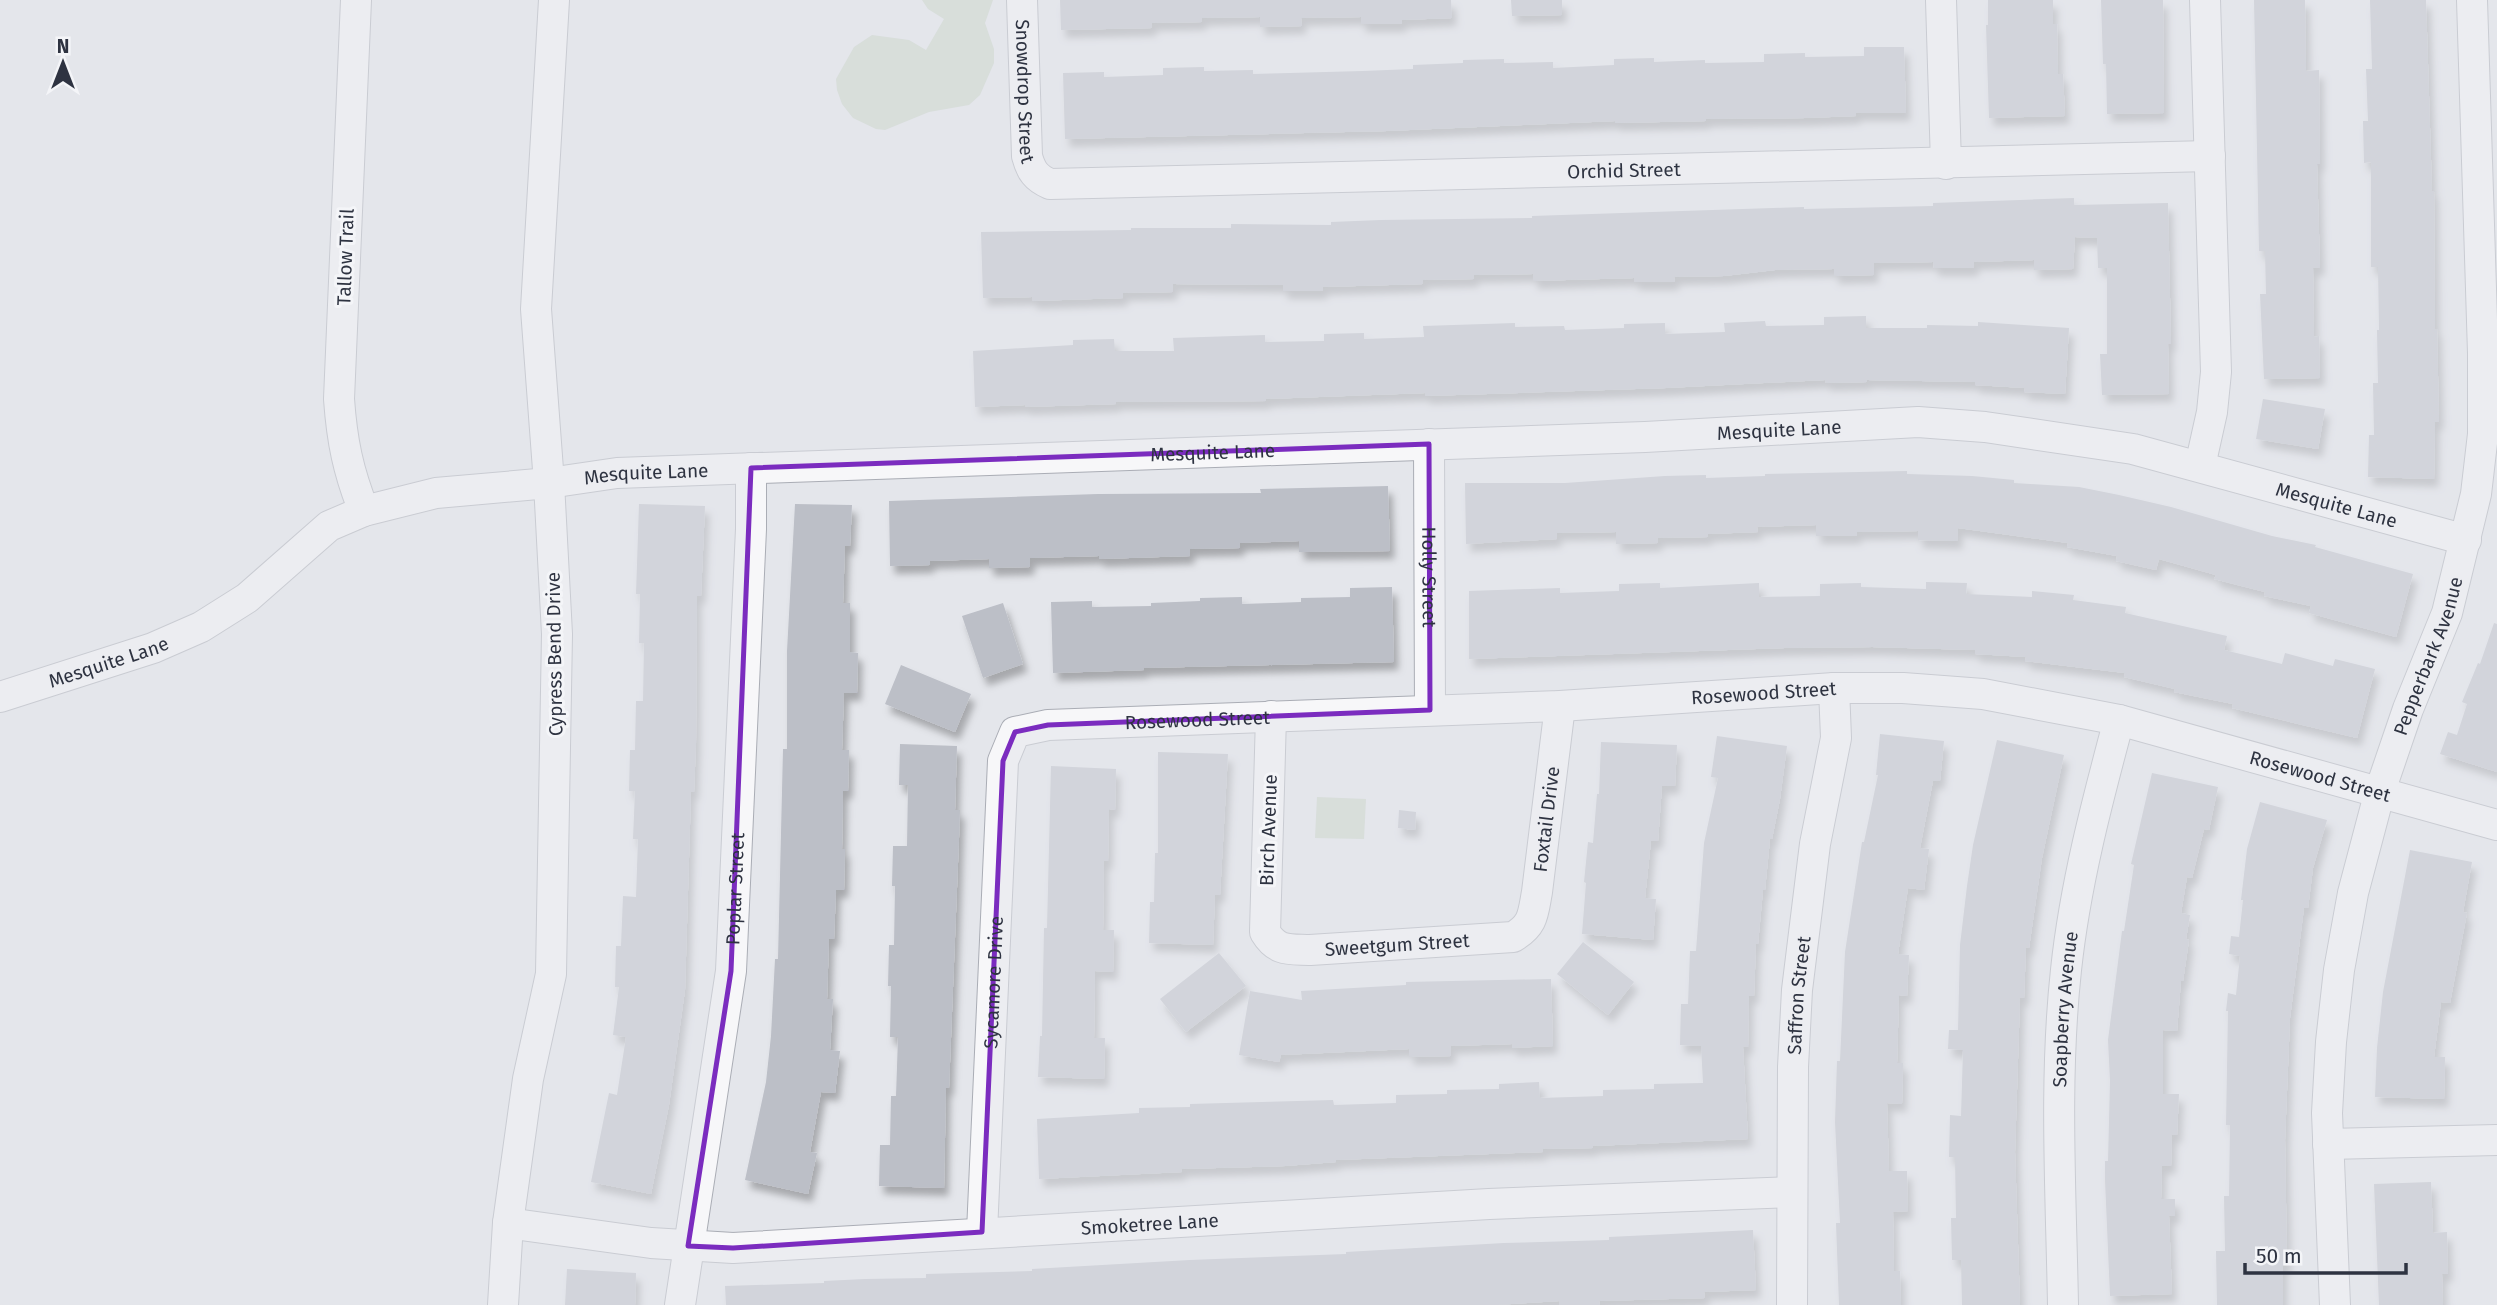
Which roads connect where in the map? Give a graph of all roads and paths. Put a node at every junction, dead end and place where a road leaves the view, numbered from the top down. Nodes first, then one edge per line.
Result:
1 (356, 0) edge
2 (554, 0) edge
3 (1022, 0) edge
4 (1941, 0) edge
5 (2205, 0) edge
6 (2472, 0) edge
7 (2210, 156) junction
8 (1946, 164) junction
9 (1040, 180) joint
10 (1429, 444) junction
11 (2200, 466) junction
12 (751, 468) junction
13 (549, 484) junction
14 (364, 511) junction
15 (2466, 540) junction
16 (1834, 688) junction
17 (0, 697) edge
18 (1560, 706) junction
19 (1430, 710) junction
20 (1271, 716) junction
21 (2119, 720) junction
22 (1015, 732) joint
23 (2380, 791) junction
24 (2497, 825) edge
25 (1526, 930) joint
26 (1271, 942) joint
27 (2497, 1140) edge
28 (2328, 1144) junction
29 (1793, 1192) junction
30 (508, 1223) junction
31 (982, 1232) junction
32 (688, 1246) junction
33 (503, 1305) edge
34 (680, 1305) edge
35 (1793, 1305) edge
36 (2063, 1305) edge
37 (2335, 1305) edge

1 - 14 street, Tallow Trail
2 - 13 street, Cypress Bend Drive
3 - 9 street, Snowdrop Street
4 - 8 street
5 - 7 street
6 - 15 street, Pepperbark Avenue
7 - 8 street, Orchid Street
7 - 11 street
8 - 9 street, Orchid Street
10 - 11 street, Mesquite Lane
10 - 12 street, Mesquite Lane
10 - 19 street, Holly Street
11 - 15 street, Mesquite Lane
12 - 13 street, Mesquite Lane
12 - 32 street, Poplar Street
13 - 14 street, Mesquite Lane
13 - 30 street, Cypress Bend Drive
14 - 17 street, Mesquite Lane
15 - 23 street, Pepperbark Avenue
16 - 18 street, Rosewood Street
16 - 21 street, Rosewood Street
16 - 29 street, Saffron Street
18 - 19 street, Rosewood Street
18 - 25 street, Foxtail Drive
19 - 20 street, Rosewood Street
20 - 22 street, Rosewood Street
20 - 26 street, Birch Avenue
21 - 23 street, Rosewood Street
21 - 36 street, Soapberry Avenue
22 - 31 street, Sycamore Drive
23 - 24 street, Rosewood Street
23 - 28 street, Pepperbark Avenue
25 - 26 street, Sweetgum Street
27 - 28 street
28 - 37 street, Pepperbark Avenue
29 - 31 street, Smoketree Lane
29 - 35 street, Saffron Street
30 - 32 street, Smoketree Lane
30 - 33 street, Cypress Bend Drive
31 - 32 street, Smoketree Lane
32 - 34 street, Poplar Street

